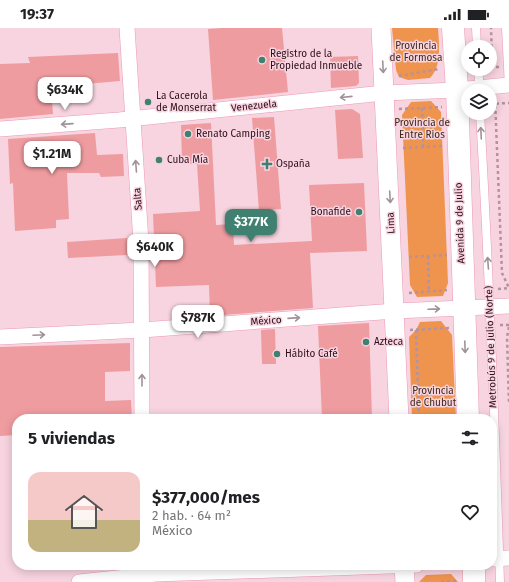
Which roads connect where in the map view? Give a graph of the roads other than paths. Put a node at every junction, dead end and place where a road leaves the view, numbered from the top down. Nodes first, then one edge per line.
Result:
1 (126, 28) edge
2 (381, 28) edge
3 (453, 28) edge
4 (476, 28) edge
5 (506, 28) edge
6 (477, 40) edge
7 (509, 85) edge
8 (497, 86) edge
9 (456, 89) junction
10 (461, 89) edge
11 (509, 89) edge
12 (384, 93) junction
13 (133, 119) junction
14 (480, 120) edge
15 (0, 129) edge
16 (509, 306) edge
17 (490, 307) junction
18 (463, 308) junction
19 (395, 311) junction
20 (142, 330) junction
21 (0, 337) edge
22 (142, 414) edge
23 (399, 414) edge
24 (468, 414) edge
25 (494, 414) edge
26 (497, 483) edge
27 (500, 558) edge
28 (408, 570) edge
29 (474, 570) edge
30 (142, 574) edge
31 (79, 582) edge
32 (474, 582) edge
33 (500, 582) edge

1 - 13 street, Salta
2 -> 12 street, Lima
3 - 9 highway, Avenida 9 de Julio
4 - 6 lane
5 - 7 lane
7 - 8 street, Venezuela
7 - 11 lane
9 - 10 street, Venezuela
9 - 12 street, Venezuela
9 - 18 highway, Avenida 9 de Julio
12 -> 13 street, Venezuela
12 -> 19 street, Lima
13 -> 15 street, Venezuela
20 -> 13 street, Salta
17 -> 14 lane, Metrobús 9 de Julio (Norte)
16 - 17 street, México
17 - 18 street, México
17 - 25 lane, Metrobús 9 de Julio (Norte)
19 -> 18 street, México
18 -> 24 highway, Avenida 9 de Julio
20 -> 19 street, México
19 - 23 street, Lima
21 -> 20 street, México
22 -> 20 street, Salta
26 - 27 lane, Metrobús 9 de Julio (Norte)
27 - 33 lane, Metrobús 9 de Julio (Norte)
28 - 30 street
29 - 32 highway
30 - 31 street

